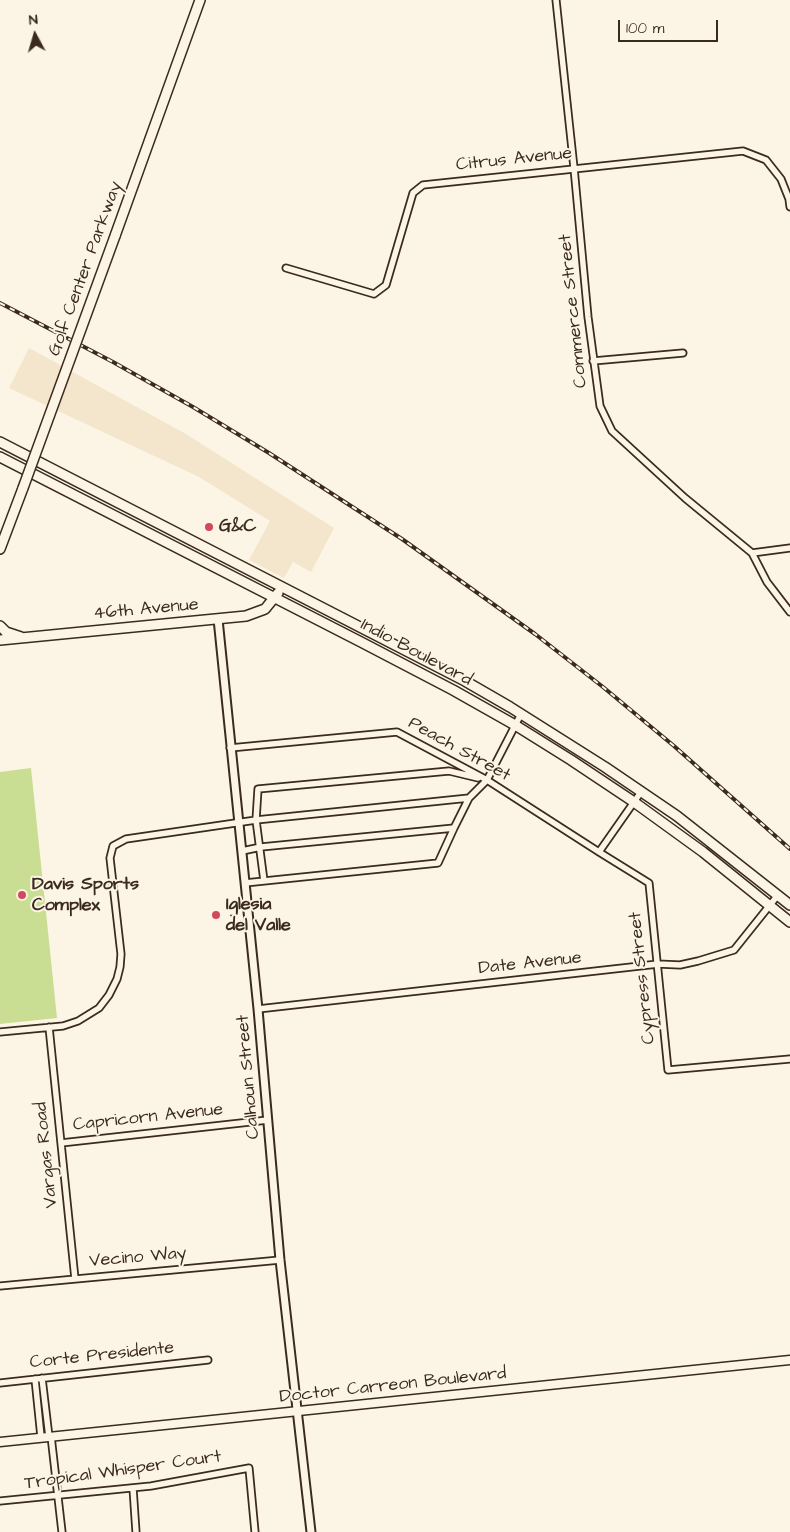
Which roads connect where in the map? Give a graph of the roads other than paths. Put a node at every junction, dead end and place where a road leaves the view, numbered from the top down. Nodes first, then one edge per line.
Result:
1 (200, 0) edge
2 (556, 0) edge
3 (574, 168) junction
4 (790, 207) edge
5 (286, 268) dead end
6 (683, 353) dead end
7 (593, 360) junction
8 (0, 442) edge
9 (0, 457) edge
10 (790, 548) edge
11 (0, 550) edge
12 (752, 553) junction
13 (283, 587) junction
14 (275, 597) junction
15 (790, 612) edge
16 (218, 619) junction
17 (0, 626) edge
18 (24, 638) junction
19 (0, 640) edge
20 (521, 714) junction
21 (515, 726) junction
22 (230, 748) junction
23 (487, 780) junction
24 (641, 792) junction
25 (468, 798) junction
26 (634, 802) junction
27 (256, 820) junction
28 (239, 823) junction
29 (454, 828) junction
30 (261, 847) junction
31 (242, 851) junction
32 (599, 852) junction
33 (264, 881) junction
34 (245, 883) junction
35 (649, 883) joint
36 (778, 895) junction
37 (770, 905) junction
38 (790, 905) edge
39 (790, 922) edge
40 (658, 964) junction
41 (258, 1009) junction
42 (49, 1027) junction
43 (0, 1032) edge
44 (790, 1059) edge
45 (268, 1120) junction
46 (61, 1143) junction
47 (280, 1260) junction
48 (75, 1279) junction
49 (0, 1286) edge
50 (208, 1360) dead end
51 (790, 1360) edge
52 (42, 1378) junction
53 (35, 1379) junction
54 (0, 1383) edge
55 (298, 1411) junction
56 (47, 1437) junction
57 (0, 1442) edge
58 (133, 1488) junction
59 (57, 1496) junction
60 (0, 1502) edge
61 (62, 1532) edge
62 (136, 1532) edge
63 (255, 1532) edge
64 (311, 1532) edge

1 - 11 main road, Golf Center Parkway, bridge
2 - 3 street, Commerce Street
3 - 4 street, Citrus Avenue
3 - 5 street, Citrus Avenue
3 - 7 street, Commerce Street
6 - 7 street
7 - 12 street, Commerce Street
8 - 13 main road, Indio Boulevard
9 - 14 main road, Indio Boulevard
10 - 12 street
12 - 15 street
13 - 14 main road, 46th Avenue
13 - 20 main road, Indio Boulevard
14 - 16 main road, 46th Avenue
14 - 21 main road, Indio Boulevard
16 - 18 main road, 46th Avenue
16 - 22 street, Calhoun Street
17 - 18 main road
18 - 19 main road, 46th Avenue
20 - 21 street
20 - 24 main road, Indio Boulevard
21 - 23 street
21 - 26 main road, Indio Boulevard
22 - 23 street, Peach Street
22 - 28 street, Calhoun Street
23 - 25 street
23 - 27 street
23 - 32 street, Peach Street
24 - 26 street
24 - 36 main road, Indio Boulevard
25 - 27 street
25 - 29 street
26 - 32 street
26 - 37 main road, Indio Boulevard
27 - 28 street
27 - 30 street
28 - 31 street, Calhoun Street
28 - 42 street
29 - 30 street
29 - 33 street
30 - 31 street
30 - 33 street
31 - 34 street, Calhoun Street
32 - 35 street, Peach Street
33 - 34 street
34 - 41 street, Calhoun Street
35 - 40 street, Cypress Street
36 - 37 street, Date Avenue
36 - 38 main road, Indio Boulevard
37 - 39 main road, Indio Boulevard
37 - 40 street, Date Avenue
40 - 41 street, Date Avenue
40 - 44 street, Cypress Street
41 - 45 street, Calhoun Street
42 - 43 street
42 - 46 street, Vargas Road
45 - 46 street, Capricorn Avenue
45 - 47 street, Calhoun Street
46 - 48 street, Vargas Road
47 - 48 street, Vecino Way
47 - 55 street, Calhoun Street
48 - 49 street, Vecino Way
50 - 52 street, Corte Presidente
51 - 55 main road, Doctor Carreon Boulevard
52 - 53 street, Corte Presidente
52 - 56 street
53 - 54 street, Corte Presidente
53 - 56 street
55 - 56 main road, Doctor Carreon Boulevard
55 - 64 street, Calhoun Street
56 - 57 main road, Doctor Carreon Boulevard
56 - 59 street
58 - 59 street, Tropical Whisper Court
58 - 62 street
58 - 63 street, Tropical Whisper Court
59 - 60 street, Tropical Whisper Court
59 - 61 street

